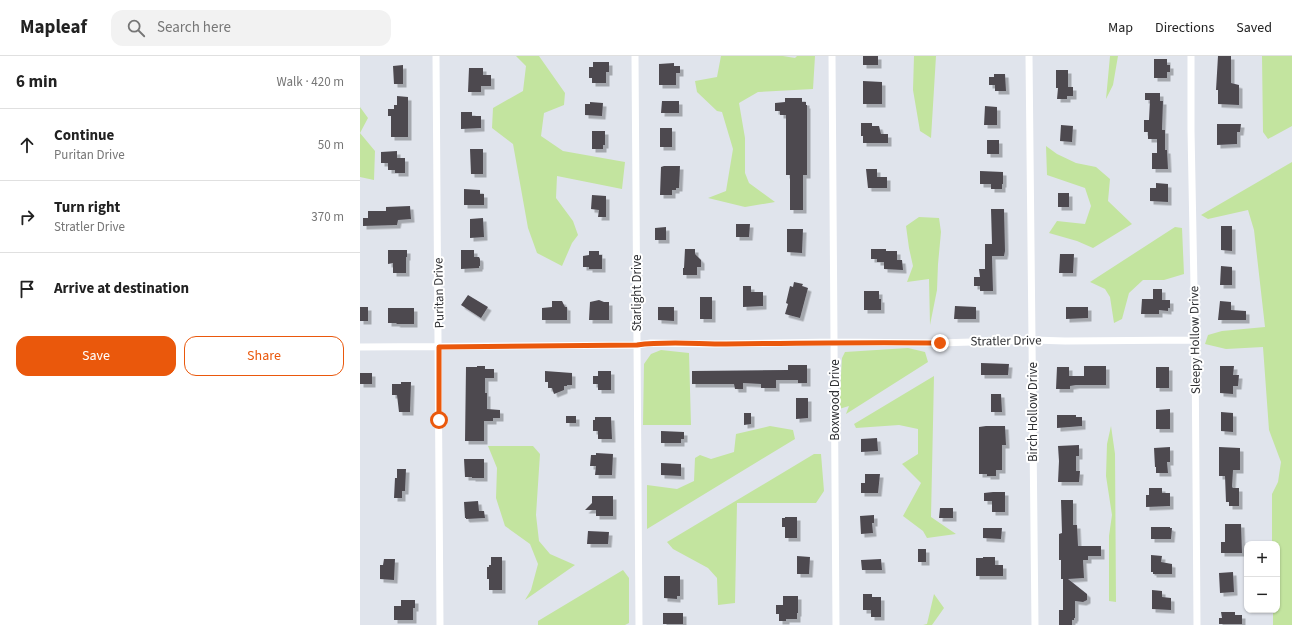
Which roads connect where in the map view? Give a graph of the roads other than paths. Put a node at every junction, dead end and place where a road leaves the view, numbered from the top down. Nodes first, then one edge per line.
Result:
1 (436, 56) edge
2 (636, 56) edge
3 (832, 56) edge
4 (1029, 56) edge
5 (1191, 56) edge
6 (1033, 340) junction
7 (1195, 340) junction
8 (834, 342) junction
9 (637, 345) junction
10 (360, 347) edge
11 (439, 347) junction
12 (440, 625) edge
13 (640, 625) edge
14 (836, 625) edge
15 (1035, 625) edge
16 (1197, 625) edge

1 - 11 street, Puritan Drive
2 - 9 street, Starlight Drive
3 - 8 street, Boxwood Drive
4 - 6 street, Birch Hollow Drive
5 - 7 street, Sleepy Hollow Drive
6 - 7 street, Stratler Drive
6 - 8 street, Stratler Drive
6 - 15 street, Birch Hollow Drive
7 - 16 street, Sleepy Hollow Drive
8 - 9 street, Stratler Drive
8 - 14 street, Boxwood Drive
9 - 11 street, Stratler Drive
9 - 13 street, Starlight Drive
10 - 11 street, Stratler Drive
11 - 12 street, Puritan Drive

